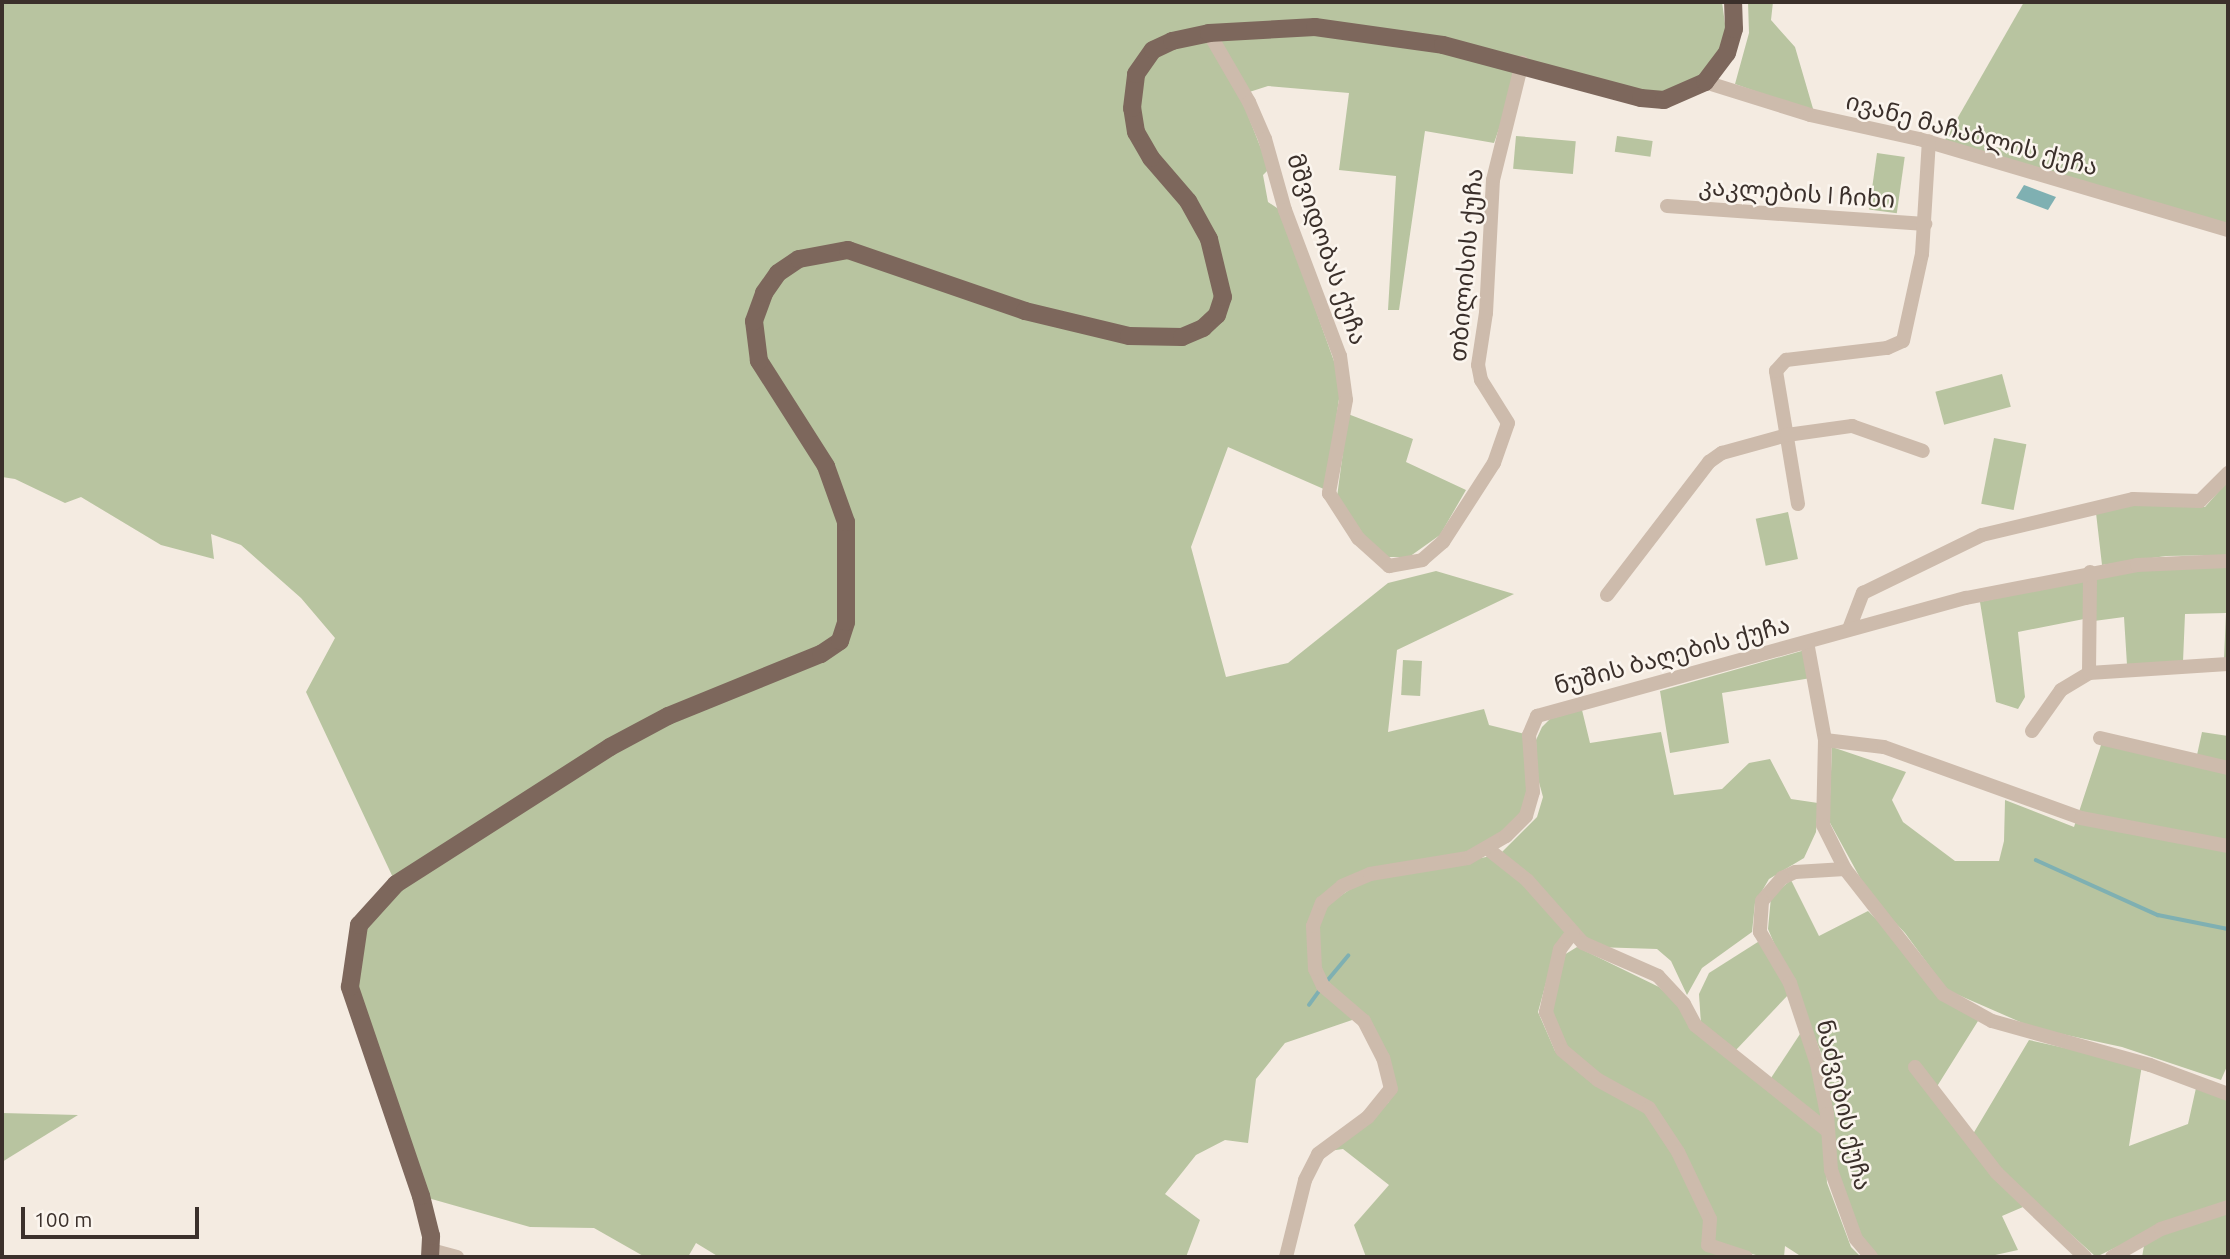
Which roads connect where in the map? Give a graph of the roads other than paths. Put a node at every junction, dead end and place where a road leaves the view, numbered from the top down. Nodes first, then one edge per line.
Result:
1 (1733, 2) edge
2 (1209, 33) junction
3 (1522, 63) junction
4 (1705, 82) junction
5 (1929, 141) junction
6 (1667, 206) dead end
7 (1925, 224) junction
8 (2228, 230) edge
9 (1787, 435) junction
10 (1923, 451) dead end
11 (2228, 473) edge
12 (1329, 493) joint
13 (1798, 504) dead end
14 (2228, 561) edge
15 (2090, 572) junction
16 (1607, 596) dead end
17 (1849, 629) junction
18 (1807, 642) junction
19 (2228, 664) edge
20 (2089, 673) junction
21 (2032, 731) dead end
22 (2100, 738) dead end
23 (1825, 740) junction
24 (2228, 768) edge
25 (2228, 846) edge
26 (1488, 849) junction
27 (1845, 869) junction
28 (1573, 932) junction
29 (1915, 1067) dead end
30 (2228, 1094) edge
31 (1828, 1131) junction
32 (2228, 1206) edge
33 (430, 1253) edge
34 (457, 1257) edge
35 (1286, 1257) edge
36 (1746, 1257) edge
37 (1871, 1257) edge
38 (2085, 1257) edge
39 (2112, 1257) edge

1 - 4 main road
2 - 3 main road
2 - 12 street, მშვიდობას ქუჩა
2 - 33 main road
3 - 4 main road
3 - 12 street, თბილისის ქუჩა
4 - 5 street, ივანე მაჩაბლის ქუჩა
5 - 7 street
5 - 8 street, ივანე მაჩაბლის ქუჩა
6 - 7 street, კაკლების I ჩიხი
7 - 9 street
9 - 10 street
9 - 13 street
9 - 16 street
11 - 17 street
14 - 15 street, ნუშის ბაღების ქუჩა
15 - 17 street, ნუშის ბაღების ქუჩა
15 - 20 street
17 - 18 street, ნუშის ბაღების ქუჩა
18 - 23 street
18 - 26 street, ნუშის ბაღების ქუჩა
19 - 20 street
20 - 21 street
22 - 24 street
23 - 25 street
23 - 27 street
26 - 28 street
26 - 35 street, ნუშის ბაღების ქუჩა
27 - 30 street
27 - 31 street, ნაძვების ქუჩა
28 - 31 street
28 - 36 street
29 - 38 street
31 - 37 street, ნაძვების ქუჩა
32 - 39 street
33 - 34 street

